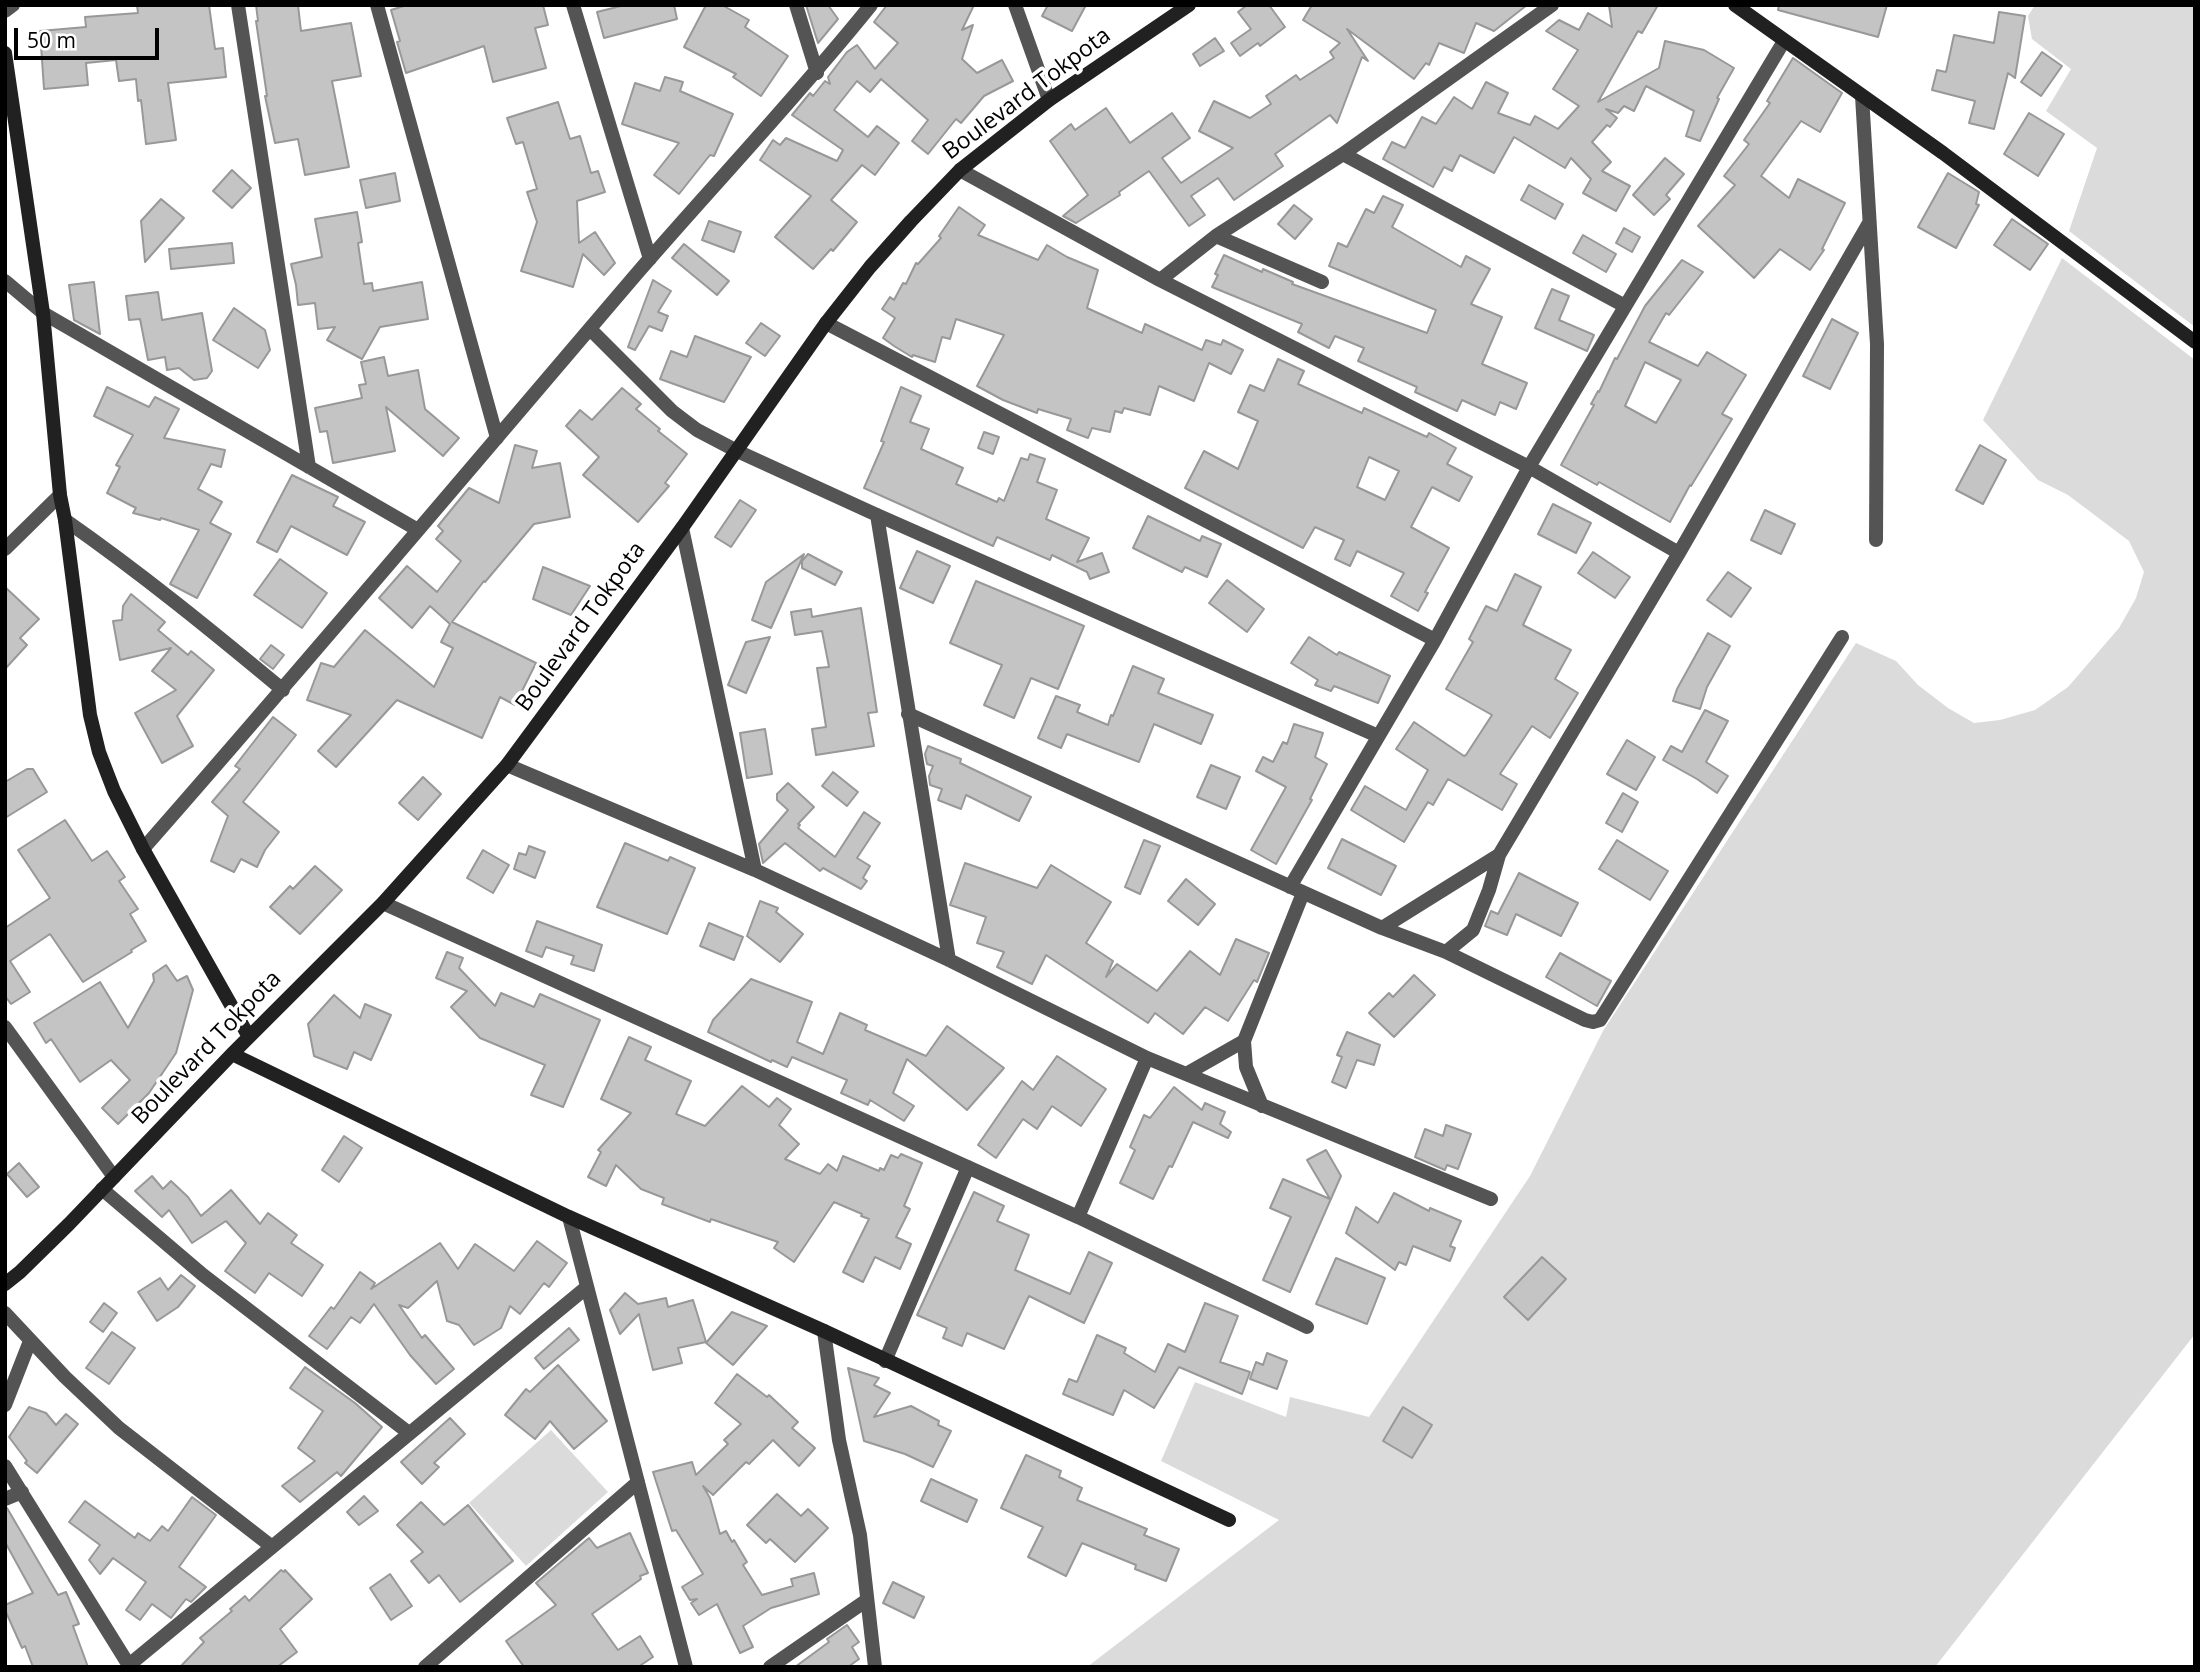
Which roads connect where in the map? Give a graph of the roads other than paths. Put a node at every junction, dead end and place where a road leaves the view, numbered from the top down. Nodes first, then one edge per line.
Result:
1 (13, 5) edge
2 (238, 5) edge
3 (377, 5) edge
4 (573, 5) edge
5 (796, 5) edge
6 (871, 5) edge
7 (1015, 5) edge
8 (1189, 5) edge
9 (1552, 5) edge
10 (1735, 5) edge
11 (5, 11) edge
12 (1784, 41) junction
13 (5, 53) edge
14 (817, 73) junction
15 (1862, 96) junction
16 (1049, 100) junction
17 (1343, 154) junction
18 (960, 170) junction
19 (1869, 222) junction
20 (1216, 236) junction
21 (650, 259) junction
22 (1160, 280) junction
23 (5, 281) edge
24 (1322, 282) dead end
25 (1625, 306) junction
26 (43, 313) junction
27 (826, 323) junction
28 (590, 329) junction
29 (2195, 342) edge
30 (497, 438) junction
31 (737, 451) junction
32 (309, 467) junction
33 (1529, 467) junction
34 (60, 495) junction
35 (877, 515) junction
36 (65, 520) junction
37 (682, 528) junction
38 (418, 530) junction
39 (1876, 540) dead end
40 (5, 549) edge
41 (1679, 553) junction
42 (1842, 637) dead end
43 (1435, 640) junction
44 (283, 690) junction
45 (908, 714) junction
46 (1378, 736) junction
47 (507, 765) junction
48 (143, 849) junction
49 (1499, 855) junction
50 (755, 870) junction
51 (1296, 890) junction
52 (383, 902) junction
53 (1382, 928) junction
54 (1446, 952) junction
55 (949, 960) junction
56 (5, 1027) edge
57 (249, 1037) junction
58 (1244, 1041) junction
59 (232, 1054) junction
60 (1147, 1058) junction
61 (1186, 1074) junction
62 (1262, 1106) junction
63 (968, 1167) junction
64 (114, 1177) junction
65 (103, 1189) junction
66 (1491, 1199) dead end
67 (569, 1217) junction
68 (1079, 1217) junction
69 (5, 1284) edge
70 (587, 1287) junction
71 (5, 1313) edge
72 (1307, 1327) dead end
73 (824, 1331) junction
74 (30, 1341) junction
75 (885, 1361) junction
76 (5, 1405) edge
77 (409, 1433) junction
78 (5, 1466) edge
79 (638, 1482) junction
80 (22, 1492) junction
81 (5, 1499) edge
82 (1229, 1520) dead end
83 (271, 1546) junction
84 (867, 1600) junction
85 (130, 1666) edge
86 (425, 1667) edge
87 (686, 1667) edge
88 (770, 1667) edge
89 (875, 1667) edge

1 - 11 street
2 - 32 street
3 - 30 street
4 - 21 street
5 - 14 street
6 - 14 street
7 - 16 street
8 - 16 street, Boulevard Tokpota
9 - 17 street
10 - 12 street
12 - 15 street
12 - 25 street
13 - 26 street
14 - 21 street
15 - 19 street
15 - 29 street
16 - 18 street, Boulevard Tokpota
17 - 20 street
17 - 25 street
18 - 22 street
18 - 27 street, Boulevard Tokpota
19 - 39 street
19 - 41 street
20 - 22 street
20 - 24 street
21 - 28 street
22 - 33 street
23 - 26 street
25 - 33 street
26 - 32 street
26 - 34 street
27 - 31 street, Boulevard Tokpota
27 - 43 street
28 - 30 street
28 - 31 street
30 - 38 street
31 - 35 street
31 - 37 street, Boulevard Tokpota
32 - 38 street
33 - 41 street
33 - 43 street
34 - 36 street
34 - 40 street
35 - 45 street
35 - 46 street
36 - 44 street
36 - 48 street
37 - 47 street, Boulevard Tokpota
37 - 50 street
38 - 44 street
41 - 49 street
42 - 54 street
43 - 46 street
44 - 48 street
45 - 51 street
45 - 55 street
46 - 51 street
47 - 50 street
47 - 52 street, Boulevard Tokpota
48 - 57 street
49 - 53 street
49 - 54 street
50 - 55 street
51 - 53 street
51 - 58 street
52 - 57 street, Boulevard Tokpota
52 - 63 street
53 - 54 street
55 - 60 street
56 - 64 street
57 - 59 street, Boulevard Tokpota
58 - 61 street
58 - 62 street
59 - 64 street, Boulevard Tokpota
59 - 67 street
60 - 61 street
60 - 68 street
61 - 62 street
62 - 66 street
63 - 68 street
63 - 75 street
64 - 65 street, Boulevard Tokpota
65 - 69 street, Boulevard Tokpota
65 - 77 street
67 - 70 street
67 - 73 street
68 - 72 street
70 - 77 street
70 - 79 street
71 - 74 street
73 - 75 street
73 - 84 street
74 - 76 street
74 - 83 street
75 - 82 street
77 - 83 street
78 - 80 street
79 - 86 street
79 - 87 street
80 - 81 street
80 - 85 street
83 - 85 street
84 - 88 street
84 - 89 street

